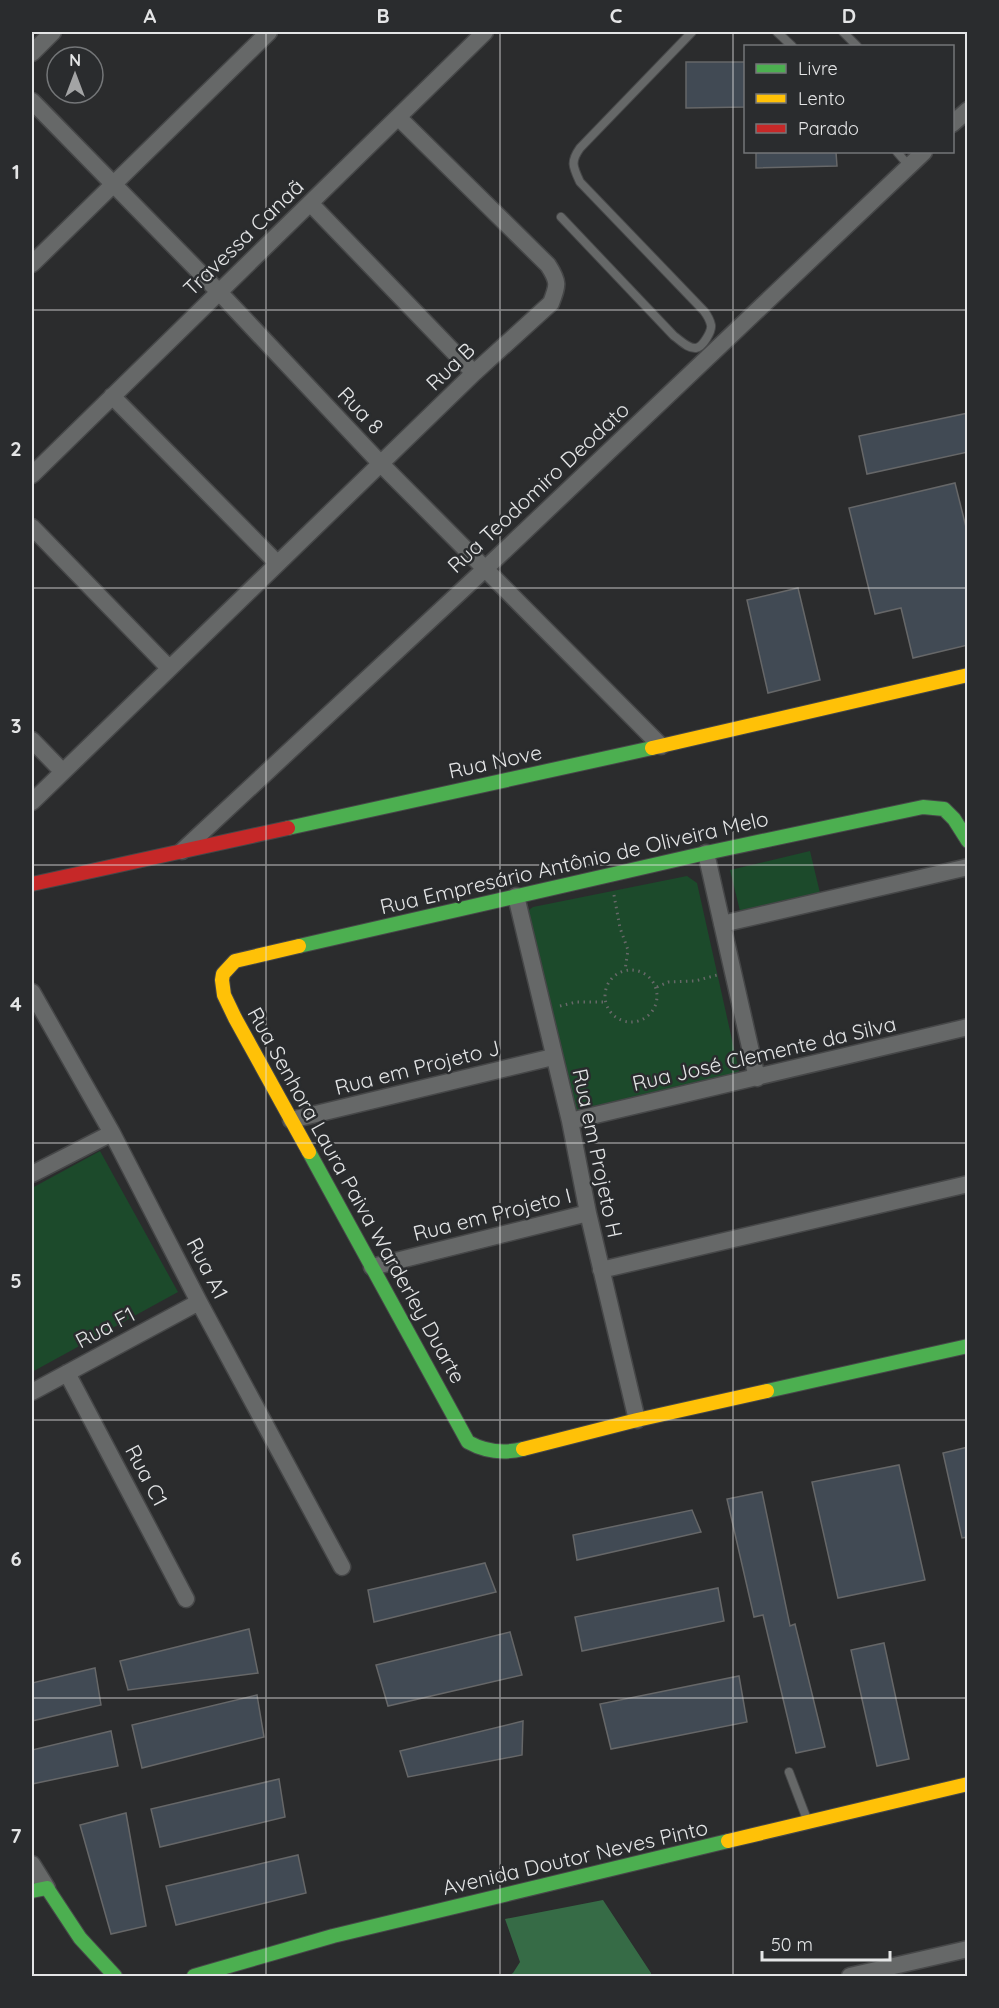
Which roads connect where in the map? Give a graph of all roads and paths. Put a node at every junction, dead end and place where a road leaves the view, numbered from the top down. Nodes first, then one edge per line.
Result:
1 (53, 32) edge
2 (269, 32) edge
3 (485, 32) edge
4 (692, 32) edge
5 (777, 32) edge
6 (843, 32) edge
7 (791, 45) edge
8 (856, 45) edge
9 (32, 52) edge
10 (32, 101) edge
11 (968, 110) edge
12 (398, 117) junction
13 (954, 122) edge
14 (898, 153) edge
15 (923, 153) edge
16 (909, 166) junction
17 (113, 183) junction
18 (310, 203) junction
19 (561, 217) dead end
20 (32, 264) edge
21 (219, 292) junction
22 (474, 373) junction
23 (112, 396) junction
24 (381, 464) junction
25 (32, 475) edge
26 (32, 527) edge
27 (278, 562) junction
28 (486, 568) junction
29 (168, 668) junction
30 (968, 675) edge
31 (32, 740) edge
32 (661, 746) junction
33 (63, 772) junction
34 (32, 802) edge
35 (968, 841) edge
36 (182, 852) junction
37 (706, 853) junction
38 (968, 867) edge
39 (610, 875) junction
40 (32, 884) edge
41 (516, 896) junction
42 (722, 924) junction
43 (226, 966) joint
44 (733, 970) junction
45 (625, 971) junction
46 (656, 988) junction
47 (32, 992) edge
48 (605, 1002) junction
49 (543, 1010) junction
50 (968, 1027) edge
51 (553, 1057) junction
52 (757, 1078) junction
53 (291, 1120) junction
54 (570, 1121) junction
55 (112, 1133) junction
56 (32, 1174) edge
57 (968, 1184) edge
58 (588, 1213) junction
59 (372, 1267) junction
60 (601, 1270) junction
61 (199, 1302) junction
62 (968, 1346) edge
63 (67, 1373) junction
64 (32, 1392) edge
65 (637, 1420) junction
66 (342, 1567) dead end
67 (186, 1599) dead end
68 (789, 1772) dead end
69 (968, 1784) edge
70 (808, 1823) junction
71 (32, 1864) edge
72 (39, 1890) edge
73 (968, 1949) edge
74 (218, 1973) edge
75 (115, 1977) edge
76 (194, 1977) edge
77 (850, 1977) edge

1 - 9 street
2 - 17 street
3 - 12 street, Travessa Canaã
4 - 19 lane
5 - 7 lane
6 - 8 lane
10 - 17 street, Rua 8
11 - 13 street
12 - 18 street, Travessa Canaã
12 - 22 street, Rua B
14 - 16 lane
15 - 16 street, Rua Teodomiro Deodato
16 - 28 street, Rua Teodomiro Deodato
17 - 20 street
17 - 21 street, Rua 8
18 - 21 street, Travessa Canaã
18 - 22 street
21 - 23 street, Travessa Canaã
21 - 24 street, Rua 8
22 - 24 street, Rua B
23 - 25 street, Travessa Canaã
23 - 27 street
24 - 27 street, Rua B
24 - 28 street, Rua 8
26 - 29 street
27 - 29 street, Rua B
28 - 32 street, Rua 8
28 - 36 street, Rua Teodomiro Deodato
29 - 33 street, Rua B
30 - 32 street, Rua Nove
31 - 33 street
32 - 36 street, Rua Nove
33 - 34 street, Rua B
35 - 37 street, Rua Empresário Antônio de Oliveira Melo
36 - 40 street, Rua Nove
37 - 39 street, Rua Empresário Antônio de Oliveira Melo
37 - 42 street
38 - 42 street
39 - 41 street, Rua Empresário Antônio de Oliveira Melo
39 - 45 path
41 - 43 street, Rua Empresário Antônio de Oliveira Melo
41 - 49 street, Rua em Projeto H
42 - 44 street
43 - 53 street, Rua Senhora Laura Paiva Warderley Duarte
44 - 46 path
44 - 52 street
45 - 46 path
45 - 48 path
46 - 48 path
47 - 55 street, Rua A1
48 - 49 path
49 - 51 street, Rua em Projeto H
50 - 52 street, Rua José Clemente da Silva
51 - 53 street, Rua em Projeto J
51 - 54 street, Rua em Projeto H
52 - 54 street, Rua José Clemente da Silva
53 - 59 street, Rua Senhora Laura Paiva Warderley Duarte
54 - 58 street, Rua em Projeto H
55 - 56 street
55 - 61 street, Rua A1
57 - 60 street
58 - 59 street, Rua em Projeto I
58 - 60 street, Rua em Projeto H
59 - 65 street, Rua Senhora Laura Paiva Warderley Duarte
60 - 65 street, Rua em Projeto H
61 - 63 street, Rua F1
61 - 66 street, Rua A1
62 - 65 street
63 - 64 street, Rua F1
63 - 67 street, Rua C1
68 - 70 lane
69 - 70 street, Avenida Doutor Neves Pinto
70 - 74 street, Avenida Doutor Neves Pinto
71 - 72 street
72 - 75 street
73 - 77 street
74 - 76 street, Avenida Doutor Neves Pinto

